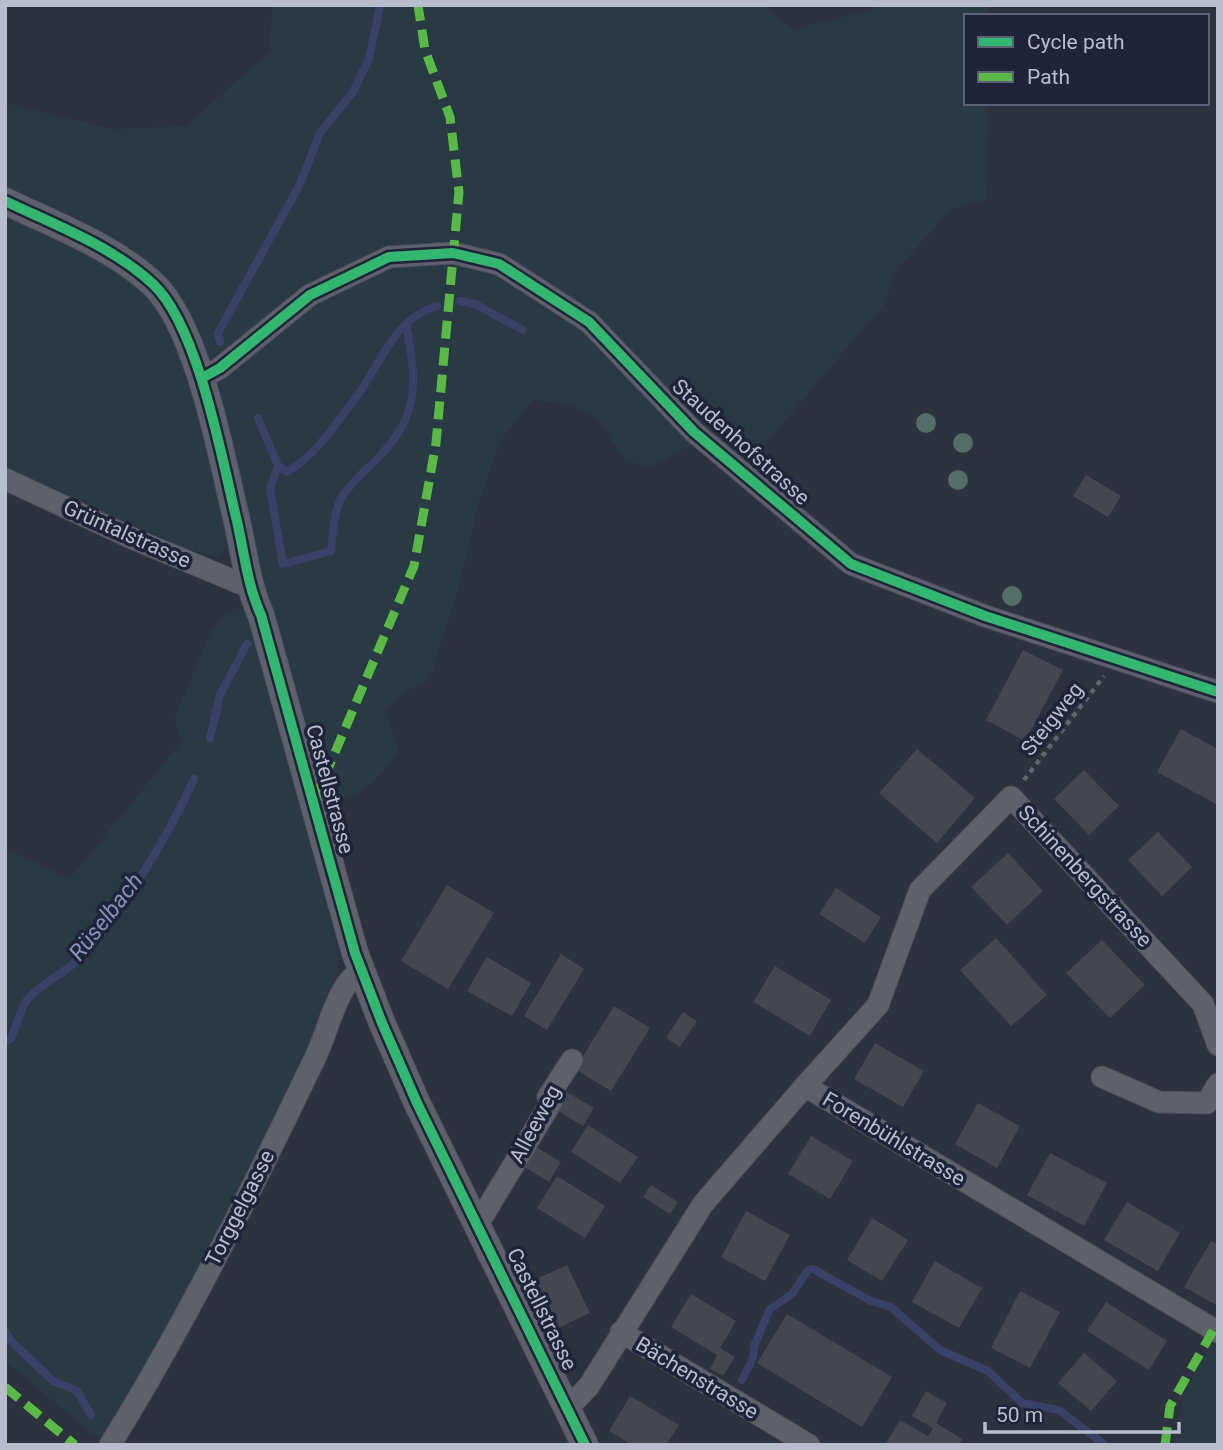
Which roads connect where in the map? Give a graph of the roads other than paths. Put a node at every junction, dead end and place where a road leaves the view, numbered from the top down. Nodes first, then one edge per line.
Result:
1 (5, 201) edge
2 (202, 378) junction
3 (5, 479) edge
4 (249, 587) junction
5 (1218, 692) edge
6 (361, 970) junction
7 (1218, 1045) edge
8 (572, 1060) dead end
9 (1102, 1077) dead end
10 (1218, 1084) edge
11 (805, 1086) junction
12 (478, 1224) junction
13 (621, 1332) junction
14 (1218, 1332) edge
15 (569, 1407) junction
16 (110, 1445) edge
17 (585, 1445) edge
18 (809, 1445) edge

1 - 2 street, Castellstrasse
2 - 4 street, Castellstrasse
2 - 5 street, Staudenhofstrasse
3 - 4 street, Grüntalstrasse
4 - 6 street, Castellstrasse
6 - 12 street, Castellstrasse
6 - 16 street, Torggelgasse
7 - 11 street, Schinenbergstrasse
8 - 12 street, Alleeweg
9 - 10 street
11 - 13 street, Forenbühlstrasse
11 - 14 street, Forenbühlstrasse
12 - 15 street, Castellstrasse
13 - 15 street, Forenbühlstrasse
13 - 18 street, Bächenstrasse
15 - 17 street, Castellstrasse

